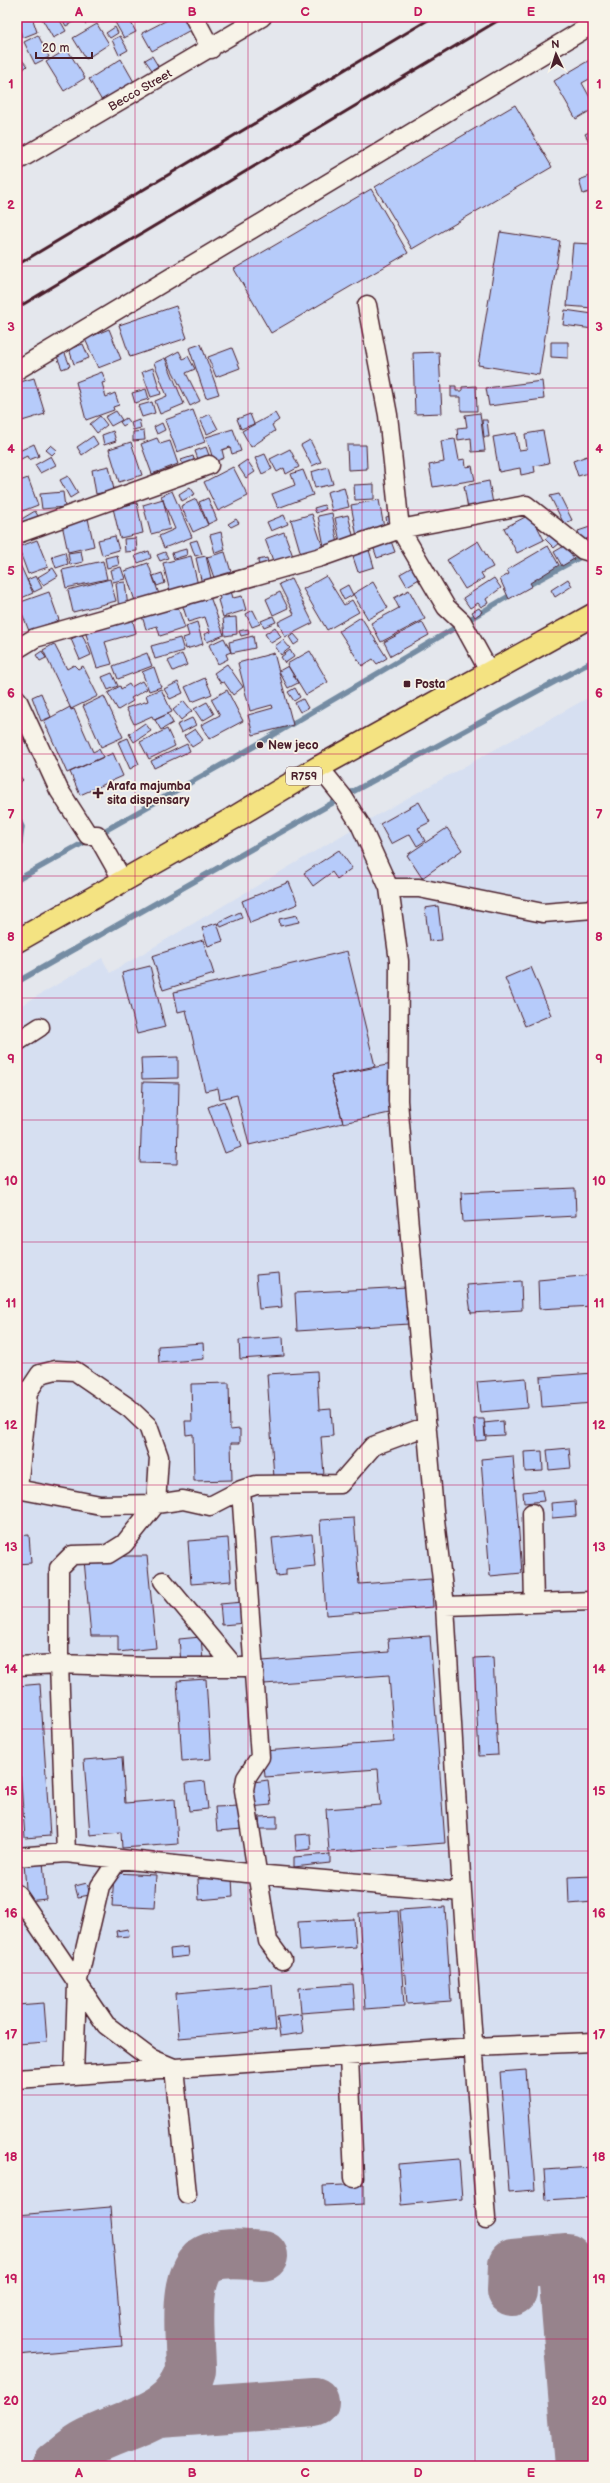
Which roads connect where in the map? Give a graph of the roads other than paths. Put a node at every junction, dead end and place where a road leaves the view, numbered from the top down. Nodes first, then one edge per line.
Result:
1 (194, 17) edge
2 (262, 17) edge
3 (593, 24) edge
4 (211, 49) junction
5 (17, 161) edge
6 (367, 305) dead end
7 (17, 370) edge
8 (209, 465) dead end
9 (400, 529) junction
10 (17, 534) edge
11 (593, 553) edge
12 (593, 615) edge
13 (17, 649) edge
14 (490, 673) junction
15 (17, 699) edge
16 (320, 767) junction
17 (123, 881) junction
18 (389, 888) junction
19 (593, 908) edge
20 (17, 941) edge
21 (40, 1027) dead end
22 (17, 1042) edge
23 (427, 1426) junction
24 (18, 1488) edge
25 (241, 1490) junction
26 (156, 1504) junction
27 (532, 1513) dead end
28 (163, 1582) dead end
29 (593, 1601) edge
30 (534, 1603) junction
31 (445, 1606) junction
32 (58, 1664) junction
33 (17, 1666) edge
34 (234, 1666) junction
35 (254, 1666) junction
36 (66, 1853) junction
37 (17, 1857) edge
38 (118, 1860) junction
39 (256, 1874) junction
40 (462, 1892) junction
41 (17, 1894) edge
42 (282, 1960) dead end
43 (77, 1984) junction
44 (593, 2042) edge
45 (474, 2047) junction
46 (349, 2056) junction
47 (174, 2068) junction
48 (74, 2075) junction
49 (17, 2079) edge
50 (354, 2178) dead end
51 (187, 2194) dead end
52 (486, 2219) dead end

1 - 4 street
2 - 4 street, Becco Street
3 - 7 street
4 - 5 street, Becco Street
6 - 9 street
8 - 10 street
9 - 11 street
9 - 13 street
9 - 14 street
12 - 14 main road, R759
14 - 16 main road, R759
15 - 17 street
16 - 17 main road, R759
16 - 18 street
17 - 20 main road, R759
18 - 19 street
18 - 23 street
21 - 22 street
23 - 25 street
23 - 31 street
24 - 26 street
24 - 26 street
25 - 26 street
25 - 35 street
26 - 32 street
27 - 30 street
28 - 34 street
29 - 30 street
30 - 31 street
31 - 40 street
32 - 33 street
32 - 34 street
32 - 36 street
34 - 35 street
35 - 39 street
36 - 37 street
36 - 38 street
38 - 39 street
38 - 43 street
39 - 40 street
39 - 42 street
40 - 45 street
41 - 43 street
43 - 47 street
43 - 48 street
44 - 45 street
45 - 46 street
45 - 52 street
46 - 47 street
46 - 50 street
47 - 48 street
47 - 51 street
48 - 49 street

